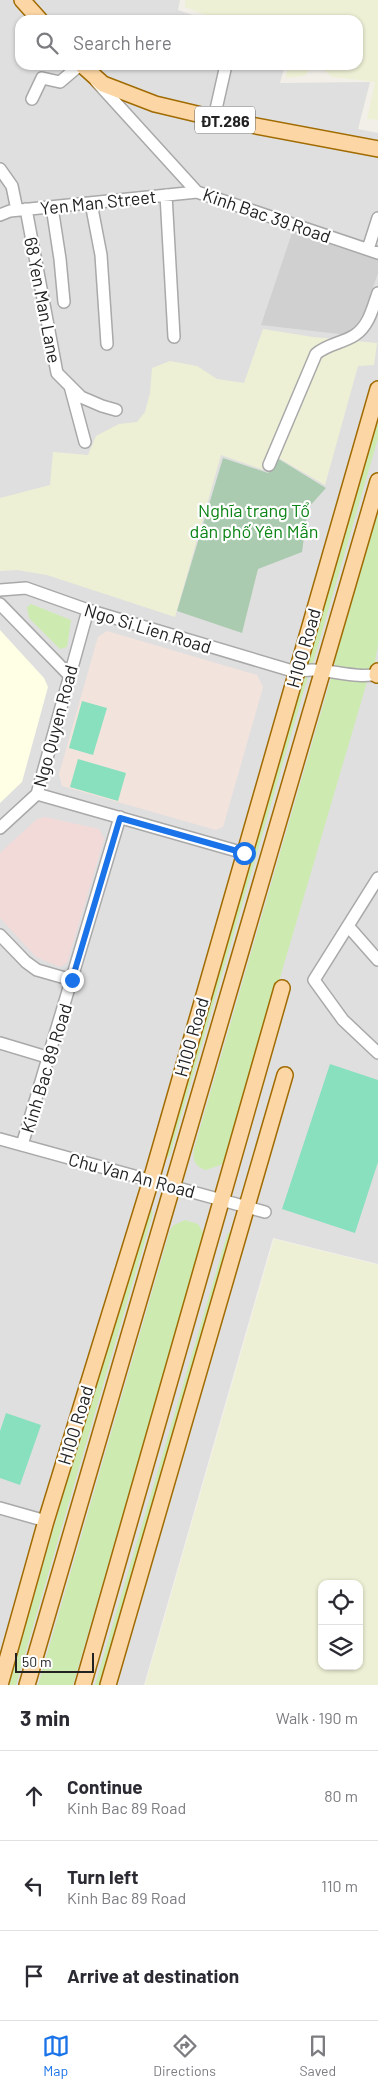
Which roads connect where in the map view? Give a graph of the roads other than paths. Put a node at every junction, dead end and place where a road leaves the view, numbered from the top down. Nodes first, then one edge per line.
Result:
1 (22, 0) edge
2 (36, 15) edge
3 (78, 70) edge
4 (86, 70) edge
5 (87, 70) edge
6 (225, 70) edge
7 (32, 99) dead end
8 (214, 118) junction
9 (378, 149) edge
10 (0, 169) edge
11 (197, 192) junction
12 (166, 195) junction
13 (91, 203) junction
14 (52, 207) junction
15 (22, 210) junction
16 (0, 215) edge
17 (378, 218) edge
18 (373, 251) edge
19 (378, 293) edge
20 (64, 302) dead end
21 (174, 337) dead end
22 (107, 344) dead end
23 (70, 386) junction
24 (378, 389) edge
25 (116, 410) dead end
26 (85, 442) dead end
27 (269, 465) dead end
28 (378, 481) edge
29 (0, 590) edge
30 (0, 604) edge
31 (88, 610) junction
32 (322, 670) junction
33 (296, 672) junction
34 (378, 673) edge
35 (69, 675) junction
36 (37, 794) junction
37 (120, 818) junction
38 (0, 828) edge
39 (244, 853) junction
40 (377, 883) edge
41 (348, 926) junction
42 (0, 934) edge
43 (378, 960) edge
44 (72, 980) junction
45 (282, 988) dead end
46 (0, 1043) edge
47 (378, 1053) edge
48 (50, 1058) junction
49 (285, 1074) dead end
50 (0, 1139) edge
51 (22, 1145) junction
52 (151, 1180) junction
53 (172, 1186) junction
54 (223, 1200) junction
55 (247, 1207) junction
56 (265, 1212) dead end
57 (0, 1508) edge
58 (46, 1521) junction
59 (0, 1685) edge
60 (26, 1685) edge
61 (83, 1685) edge
62 (108, 1685) edge

1 - 2 main road
3 - 7 street
4 - 11 street, Kinh Bac 39 Road
5 - 8 main road, ĐT.286
6 - 8 street
8 - 9 main road, ĐT.286
10 - 15 street, 68 Yen Man Lane
11 - 12 street, Yen Man Street
11 - 18 street, Kinh Bac 39 Road
12 - 13 street, Yen Man Street
12 - 21 street
13 - 14 street, Yen Man Street
13 - 22 street
14 - 15 street, Yen Man Street
14 - 20 street
15 - 16 street, Yen Man Street
15 - 23 street, 68 Yen Man Lane
17 - 18 street
19 - 27 street
23 - 25 street, 68 Yen Man Lane
23 - 26 street, 68 Yen Man Lane
24 - 33 main road, H100 Road
28 - 32 main road, H100 Road
29 - 31 street, Ngo Si Lien Road
30 - 35 street
31 - 33 street, Ngo Si Lien Road
31 - 35 street, Ngo Quyen Road
32 - 33 street
32 - 34 street
32 - 53 main road, H100 Road
33 - 39 main road, H100 Road
35 - 36 street, Ngo Quyen Road
36 - 37 street
36 - 38 street, Ngo Quyen Road
37 - 39 street
37 - 44 street, Kinh Bac 89 Road
39 - 52 main road, H100 Road
40 - 41 street
41 - 43 street
41 - 47 street
42 - 44 street
44 - 48 street, Kinh Bac 89 Road
45 - 54 main road
46 - 48 street
48 - 51 street, Kinh Bac 89 Road
49 - 55 main road
50 - 51 street, Chu Van An Road
51 - 52 street, Chu Van An Road
52 - 53 street, Chu Van An Road
52 - 58 main road, H100 Road
53 - 54 street, Chu Van An Road
53 - 60 main road, H100 Road
54 - 55 street, Chu Van An Road
54 - 61 main road
55 - 56 street, Chu Van An Road
55 - 62 main road
57 - 58 street
58 - 59 main road, H100 Road

